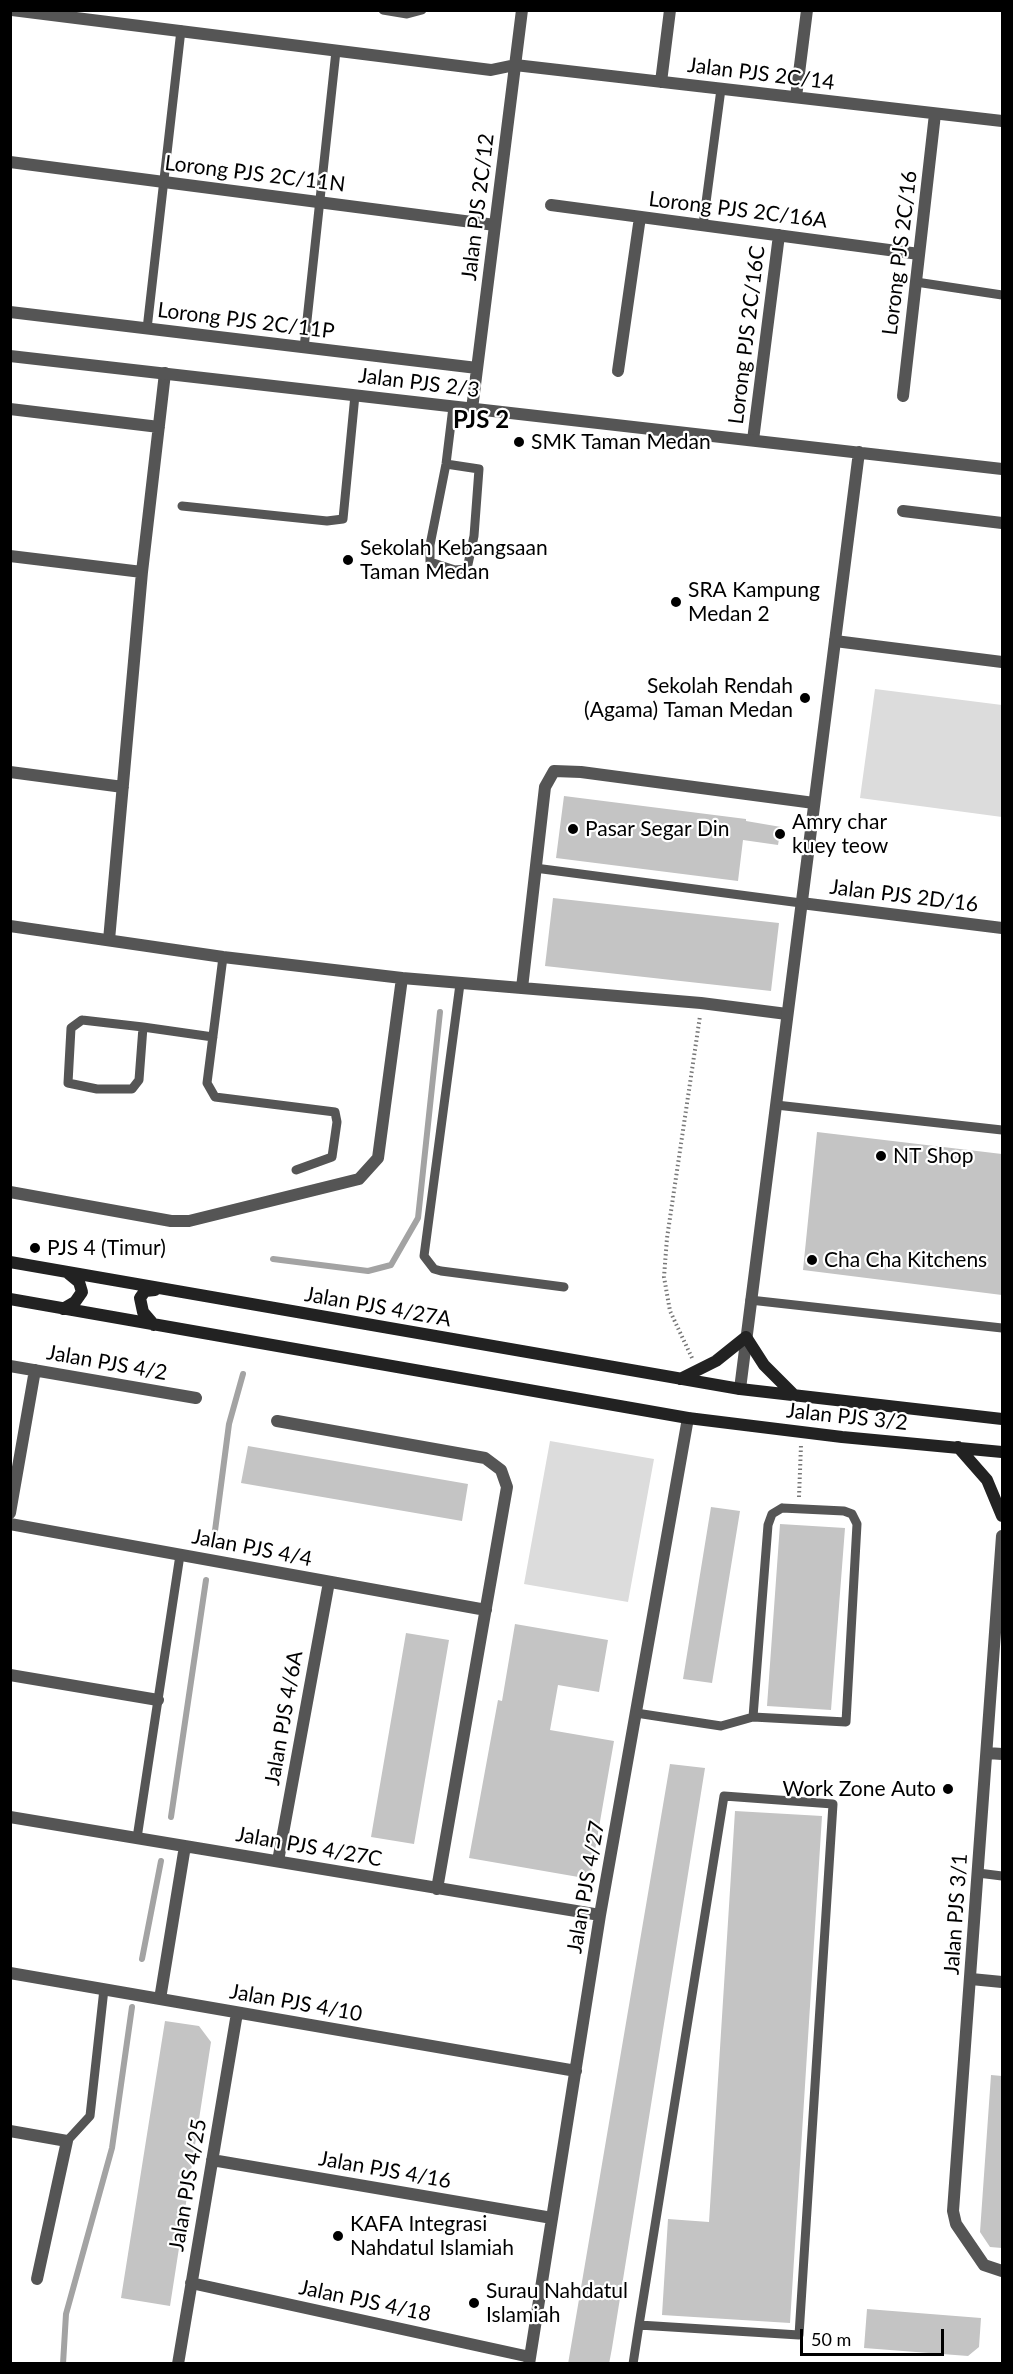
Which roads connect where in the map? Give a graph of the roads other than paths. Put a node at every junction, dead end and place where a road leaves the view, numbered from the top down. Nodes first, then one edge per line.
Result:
1 (12, 10) edge
2 (383, 10) edge
3 (422, 10) edge
4 (522, 10) edge
5 (670, 10) edge
6 (807, 10) edge
7 (182, 30) junction
8 (336, 51) junction
9 (515, 65) junction
10 (661, 82) junction
11 (721, 89) junction
12 (796, 98) junction
13 (935, 114) junction
14 (1002, 121) edge
15 (10, 162) edge
16 (164, 182) junction
17 (320, 202) junction
18 (551, 206) dead end
19 (640, 217) junction
20 (495, 225) junction
21 (703, 225) junction
22 (779, 235) junction
23 (919, 254) junction
24 (916, 282) junction
25 (1002, 295) edge
26 (10, 312) edge
27 (147, 329) junction
28 (304, 348) junction
29 (10, 356) edge
30 (477, 368) junction
31 (618, 371) dead end
32 (165, 374) junction
33 (356, 395) junction
34 (903, 396) dead end
35 (453, 407) junction
36 (472, 409) junction
37 (10, 410) edge
38 (159, 427) junction
39 (753, 440) junction
40 (859, 453) junction
41 (446, 464) junction
42 (1002, 469) edge
43 (182, 506) dead end
44 (903, 511) dead end
45 (1002, 523) edge
46 (10, 556) edge
47 (142, 572) junction
48 (835, 641) junction
49 (1002, 662) edge
50 (10, 772) edge
51 (123, 788) junction
52 (814, 803) junction
53 (534, 867) junction
54 (801, 903) junction
55 (10, 926) edge
56 (1002, 928) edge
57 (109, 940) junction
58 (223, 957) junction
59 (402, 978) junction
60 (460, 984) junction
61 (522, 988) junction
62 (787, 1014) junction
63 (142, 1027) junction
64 (213, 1037) junction
65 (776, 1105) junction
66 (1002, 1130) edge
67 (296, 1170) dead end
68 (10, 1192) edge
69 (10, 1262) edge
70 (67, 1272) junction
71 (564, 1287) dead end
72 (161, 1289) junction
73 (10, 1299) edge
74 (750, 1300) junction
75 (63, 1309) junction
76 (154, 1325) junction
77 (1002, 1328) edge
78 (746, 1338) junction
79 (10, 1366) edge
80 (35, 1370) junction
81 (680, 1379) junction
82 (740, 1389) junction
83 (795, 1396) junction
84 (196, 1398) dead end
85 (688, 1418) junction
86 (1002, 1419) edge
87 (277, 1421) dead end
88 (958, 1447) junction
89 (1002, 1452) edge
90 (10, 1513) edge
91 (1002, 1516) edge
92 (10, 1524) edge
93 (1002, 1536) edge
94 (180, 1555) junction
95 (329, 1582) junction
96 (486, 1610) junction
97 (10, 1675) edge
98 (158, 1700) junction
99 (636, 1713) junction
100 (753, 1717) junction
101 (987, 1752) junction
102 (1002, 1754) edge
103 (10, 1817) edge
104 (137, 1838) junction
105 (185, 1846) junction
106 (278, 1861) junction
107 (978, 1874) junction
108 (1002, 1876) edge
109 (437, 1889) junction
110 (600, 1915) junction
111 (10, 1973) edge
112 (971, 1979) junction
113 (1002, 1982) edge
114 (104, 1989) junction
115 (160, 1999) junction
116 (237, 2013) junction
117 (576, 2071) junction
118 (10, 2131) edge
119 (68, 2141) junction
120 (212, 2160) junction
121 (552, 2218) junction
122 (1002, 2271) edge
123 (37, 2279) dead end
124 (191, 2283) junction
125 (639, 2325) junction
126 (530, 2360) edge
127 (178, 2364) edge
128 (633, 2364) edge

1 - 7 street, Jalan PJS 2C/14
2 - 3 lane
4 - 9 street, Jalan PJS 2C/12
5 - 10 street
6 - 12 street
7 - 8 street, Jalan PJS 2C/14
7 - 16 lane
8 - 9 street, Jalan PJS 2C/14
8 - 17 lane
9 - 10 street, Jalan PJS 2C/14
9 - 20 street, Jalan PJS 2C/12
10 - 11 street, Jalan PJS 2C/14
11 - 12 street, Jalan PJS 2C/14
11 - 21 lane
12 - 13 street, Jalan PJS 2C/14
13 - 14 street, Jalan PJS 2C/14
13 - 23 street, Lorong PJS 2C/16
15 - 16 street, Lorong PJS 2C/11N
16 - 17 street, Lorong PJS 2C/11N
16 - 27 lane
17 - 20 street, Lorong PJS 2C/11N
17 - 28 lane
18 - 19 street, Lorong PJS 2C/16A
19 - 21 street, Lorong PJS 2C/16A
19 - 31 street
20 - 30 street, Jalan PJS 2C/12
21 - 22 street, Lorong PJS 2C/16A
22 - 23 street, Lorong PJS 2C/16A
22 - 39 street, Lorong PJS 2C/16C
23 - 24 street, Lorong PJS 2C/16
24 - 25 lane
24 - 34 street, Lorong PJS 2C/16
26 - 27 street, Lorong PJS 2C/11P
27 - 28 street, Lorong PJS 2C/11P
28 - 30 street, Lorong PJS 2C/11P
29 - 32 street, Jalan PJS 2/3
30 - 36 street, Jalan PJS 2C/12
32 - 33 street, Jalan PJS 2/3
32 - 38 street
33 - 35 street, Jalan PJS 2/3
33 - 43 lane
35 - 36 street, Jalan PJS 2/3
35 - 41 lane
36 - 39 street, Jalan PJS 2/3
37 - 38 street
38 - 47 street
39 - 40 street, Jalan PJS 2/3
40 - 42 street, Jalan PJS 2/3
40 - 48 street
41 - 41 lane
44 - 45 street
46 - 47 street
47 - 51 street
48 - 49 street
48 - 52 street
50 - 51 street
51 - 57 street
52 - 53 street
52 - 54 street
53 - 54 lane
53 - 61 street
54 - 56 street, Jalan PJS 2D/16
54 - 62 street
55 - 57 street
57 - 58 street
58 - 59 street
58 - 64 lane
59 - 60 street
59 - 68 street
60 - 61 street
60 - 71 lane
61 - 62 street
62 - 65 street
63 - 63 lane
63 - 64 lane
64 - 67 lane
65 - 66 lane
65 - 74 street
69 - 70 main road, Jalan PJS 4/27A
70 - 72 main road, Jalan PJS 4/27A
70 - 75 main road
72 - 76 main road
72 - 81 main road, Jalan PJS 4/27A
73 - 75 main road
74 - 77 lane
74 - 78 street
75 - 76 main road
76 - 85 main road
78 - 81 main road
78 - 82 street
78 - 83 main road
79 - 80 street, Jalan PJS 4/2
80 - 84 street, Jalan PJS 4/2
80 - 90 street
81 - 82 main road, Jalan PJS 4/27A
82 - 83 main road, Jalan PJS 3/2
83 - 86 main road, Jalan PJS 3/2
85 - 88 main road, Jalan PJS 3/2
85 - 99 street, Jalan PJS 4/27
87 - 96 street
88 - 89 main road, Jalan PJS 3/2
88 - 91 main road
92 - 94 street, Jalan PJS 4/4
93 - 101 street, Jalan PJS 3/1
94 - 95 street, Jalan PJS 4/4
94 - 98 lane
95 - 96 street, Jalan PJS 4/4
95 - 106 street, Jalan PJS 4/6A
96 - 109 street
97 - 98 street
98 - 104 lane
99 - 100 lane
99 - 110 street, Jalan PJS 4/27
100 - 100 lane
101 - 102 street
101 - 107 street, Jalan PJS 3/1
103 - 104 street, Jalan PJS 4/27C
104 - 105 street, Jalan PJS 4/27C
105 - 106 street, Jalan PJS 4/27C
105 - 115 street
106 - 109 street, Jalan PJS 4/27C
107 - 108 lane
107 - 112 street, Jalan PJS 3/1
109 - 110 street, Jalan PJS 4/27C
110 - 117 street, Jalan PJS 4/27
111 - 114 street, Jalan PJS 4/10
112 - 113 street
112 - 122 street, Jalan PJS 3/1
114 - 115 street, Jalan PJS 4/10
114 - 119 lane
115 - 116 street, Jalan PJS 4/10
116 - 117 street, Jalan PJS 4/10
116 - 120 street, Jalan PJS 4/25
117 - 121 street, Jalan PJS 4/27
118 - 119 street
119 - 123 street
120 - 121 street, Jalan PJS 4/16
120 - 124 street, Jalan PJS 4/25
121 - 126 street, Jalan PJS 4/27
124 - 126 street, Jalan PJS 4/18
124 - 127 street, Jalan PJS 4/25
125 - 125 lane
125 - 128 lane

